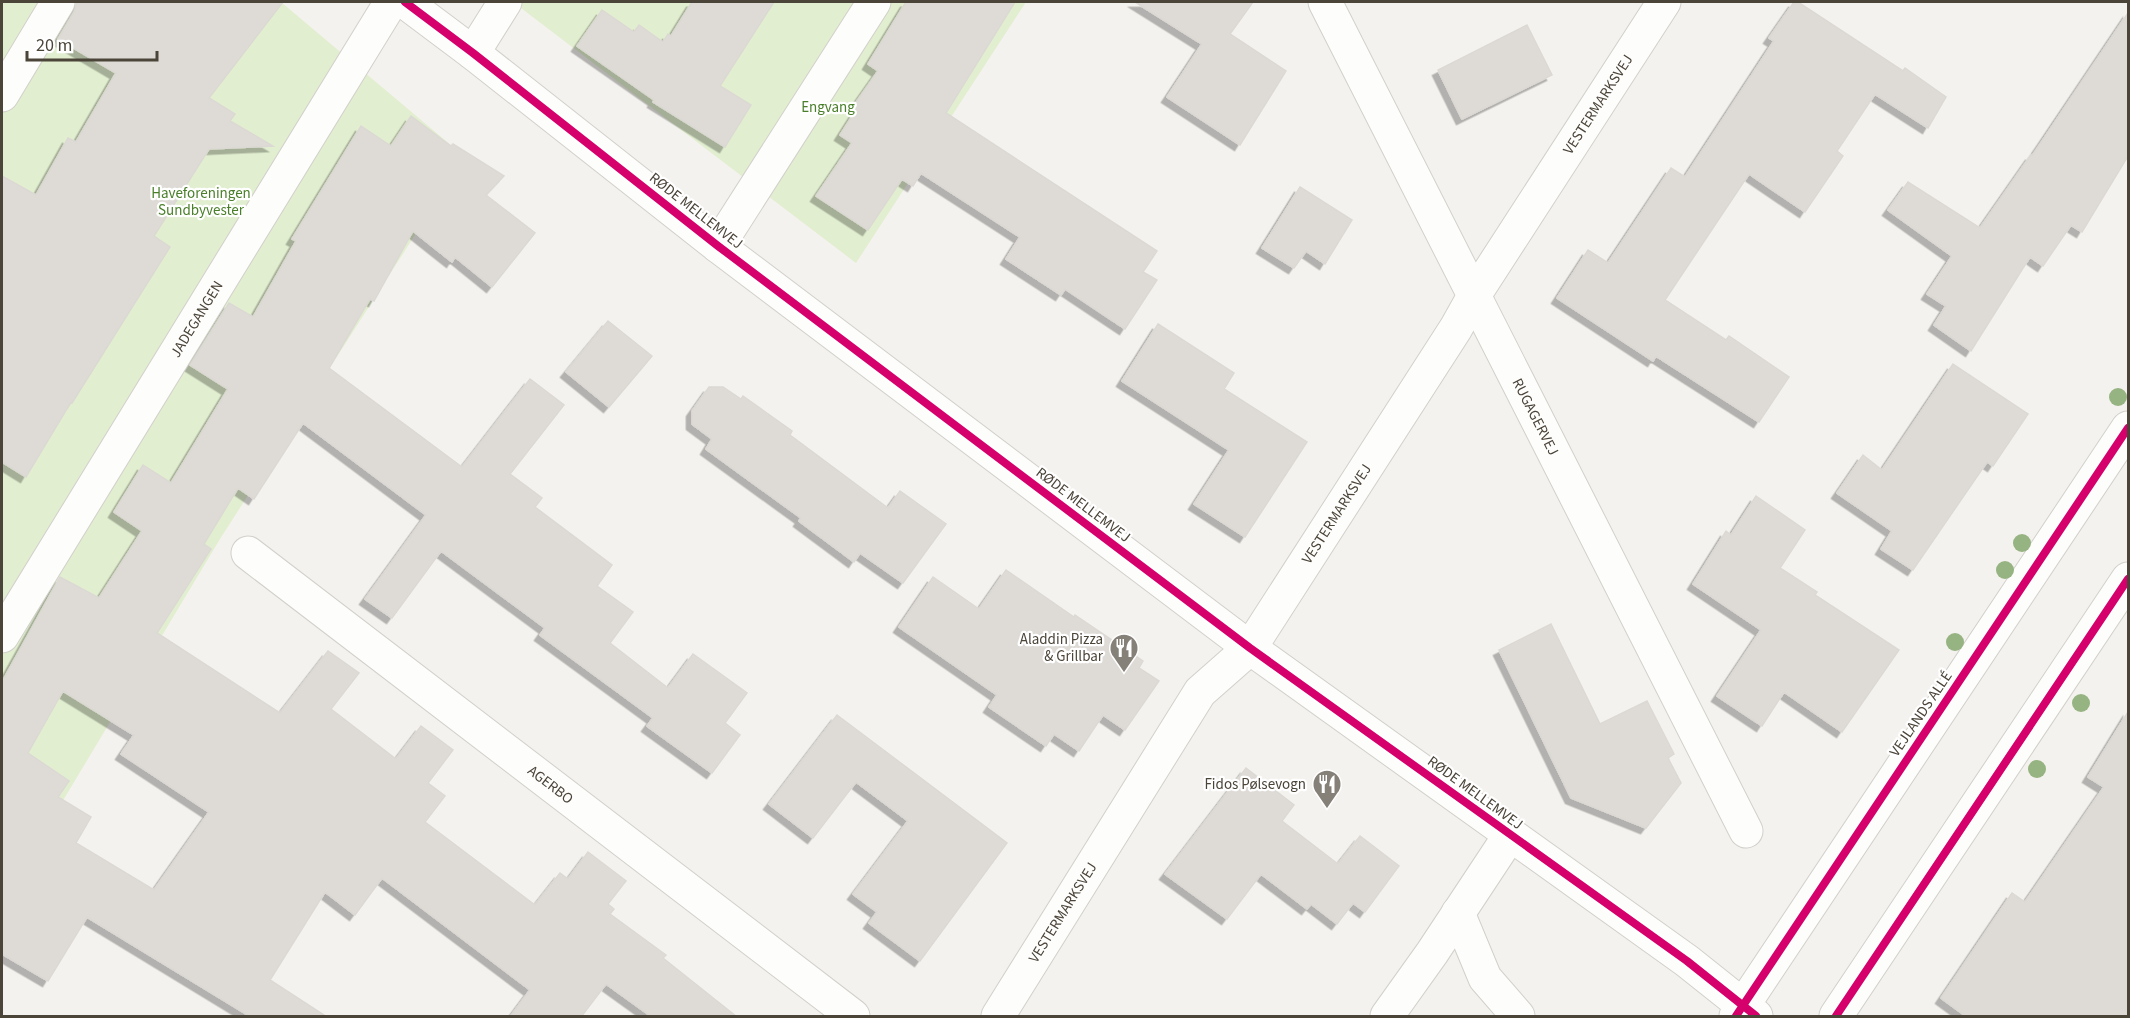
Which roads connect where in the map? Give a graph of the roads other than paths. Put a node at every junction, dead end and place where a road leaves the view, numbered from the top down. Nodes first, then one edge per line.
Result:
1 (58, 2) edge
2 (391, 2) edge
3 (405, 2) edge
4 (505, 2) edge
5 (874, 2) edge
6 (1324, 2) edge
7 (1664, 2) edge
8 (473, 53) junction
9 (2, 95) edge
10 (718, 246) junction
11 (1475, 294) junction
12 (2128, 428) edge
13 (248, 553) dead end
14 (2128, 579) edge
15 (2, 636) edge
16 (1250, 648) junction
17 (1746, 831) dead end
18 (1510, 834) junction
19 (1458, 913) junction
20 (1745, 1013) edge
21 (1519, 1016) edge
22 (853, 1017) edge
23 (998, 1017) edge
24 (1387, 1017) edge
25 (1836, 1017) edge

1 - 9 street
2 - 15 street, JADEGANGEN
3 - 8 street, RØDE MELLEMVEJ
4 - 8 street
5 - 10 street
6 - 11 street, RUGAGERVEJ
7 - 11 street, VESTERMARKSVEJ
8 - 10 street, RØDE MELLEMVEJ
10 - 16 street, RØDE MELLEMVEJ
11 - 16 street, VESTERMARKSVEJ
11 - 17 street, RUGAGERVEJ
12 - 20 street, VEJLANDS ALLÉ
13 - 22 street, AGERBO
14 - 25 street
16 - 18 street, RØDE MELLEMVEJ
16 - 23 street, VESTERMARKSVEJ
18 - 19 street
18 - 20 street, RØDE MELLEMVEJ
19 - 21 street
19 - 24 street

